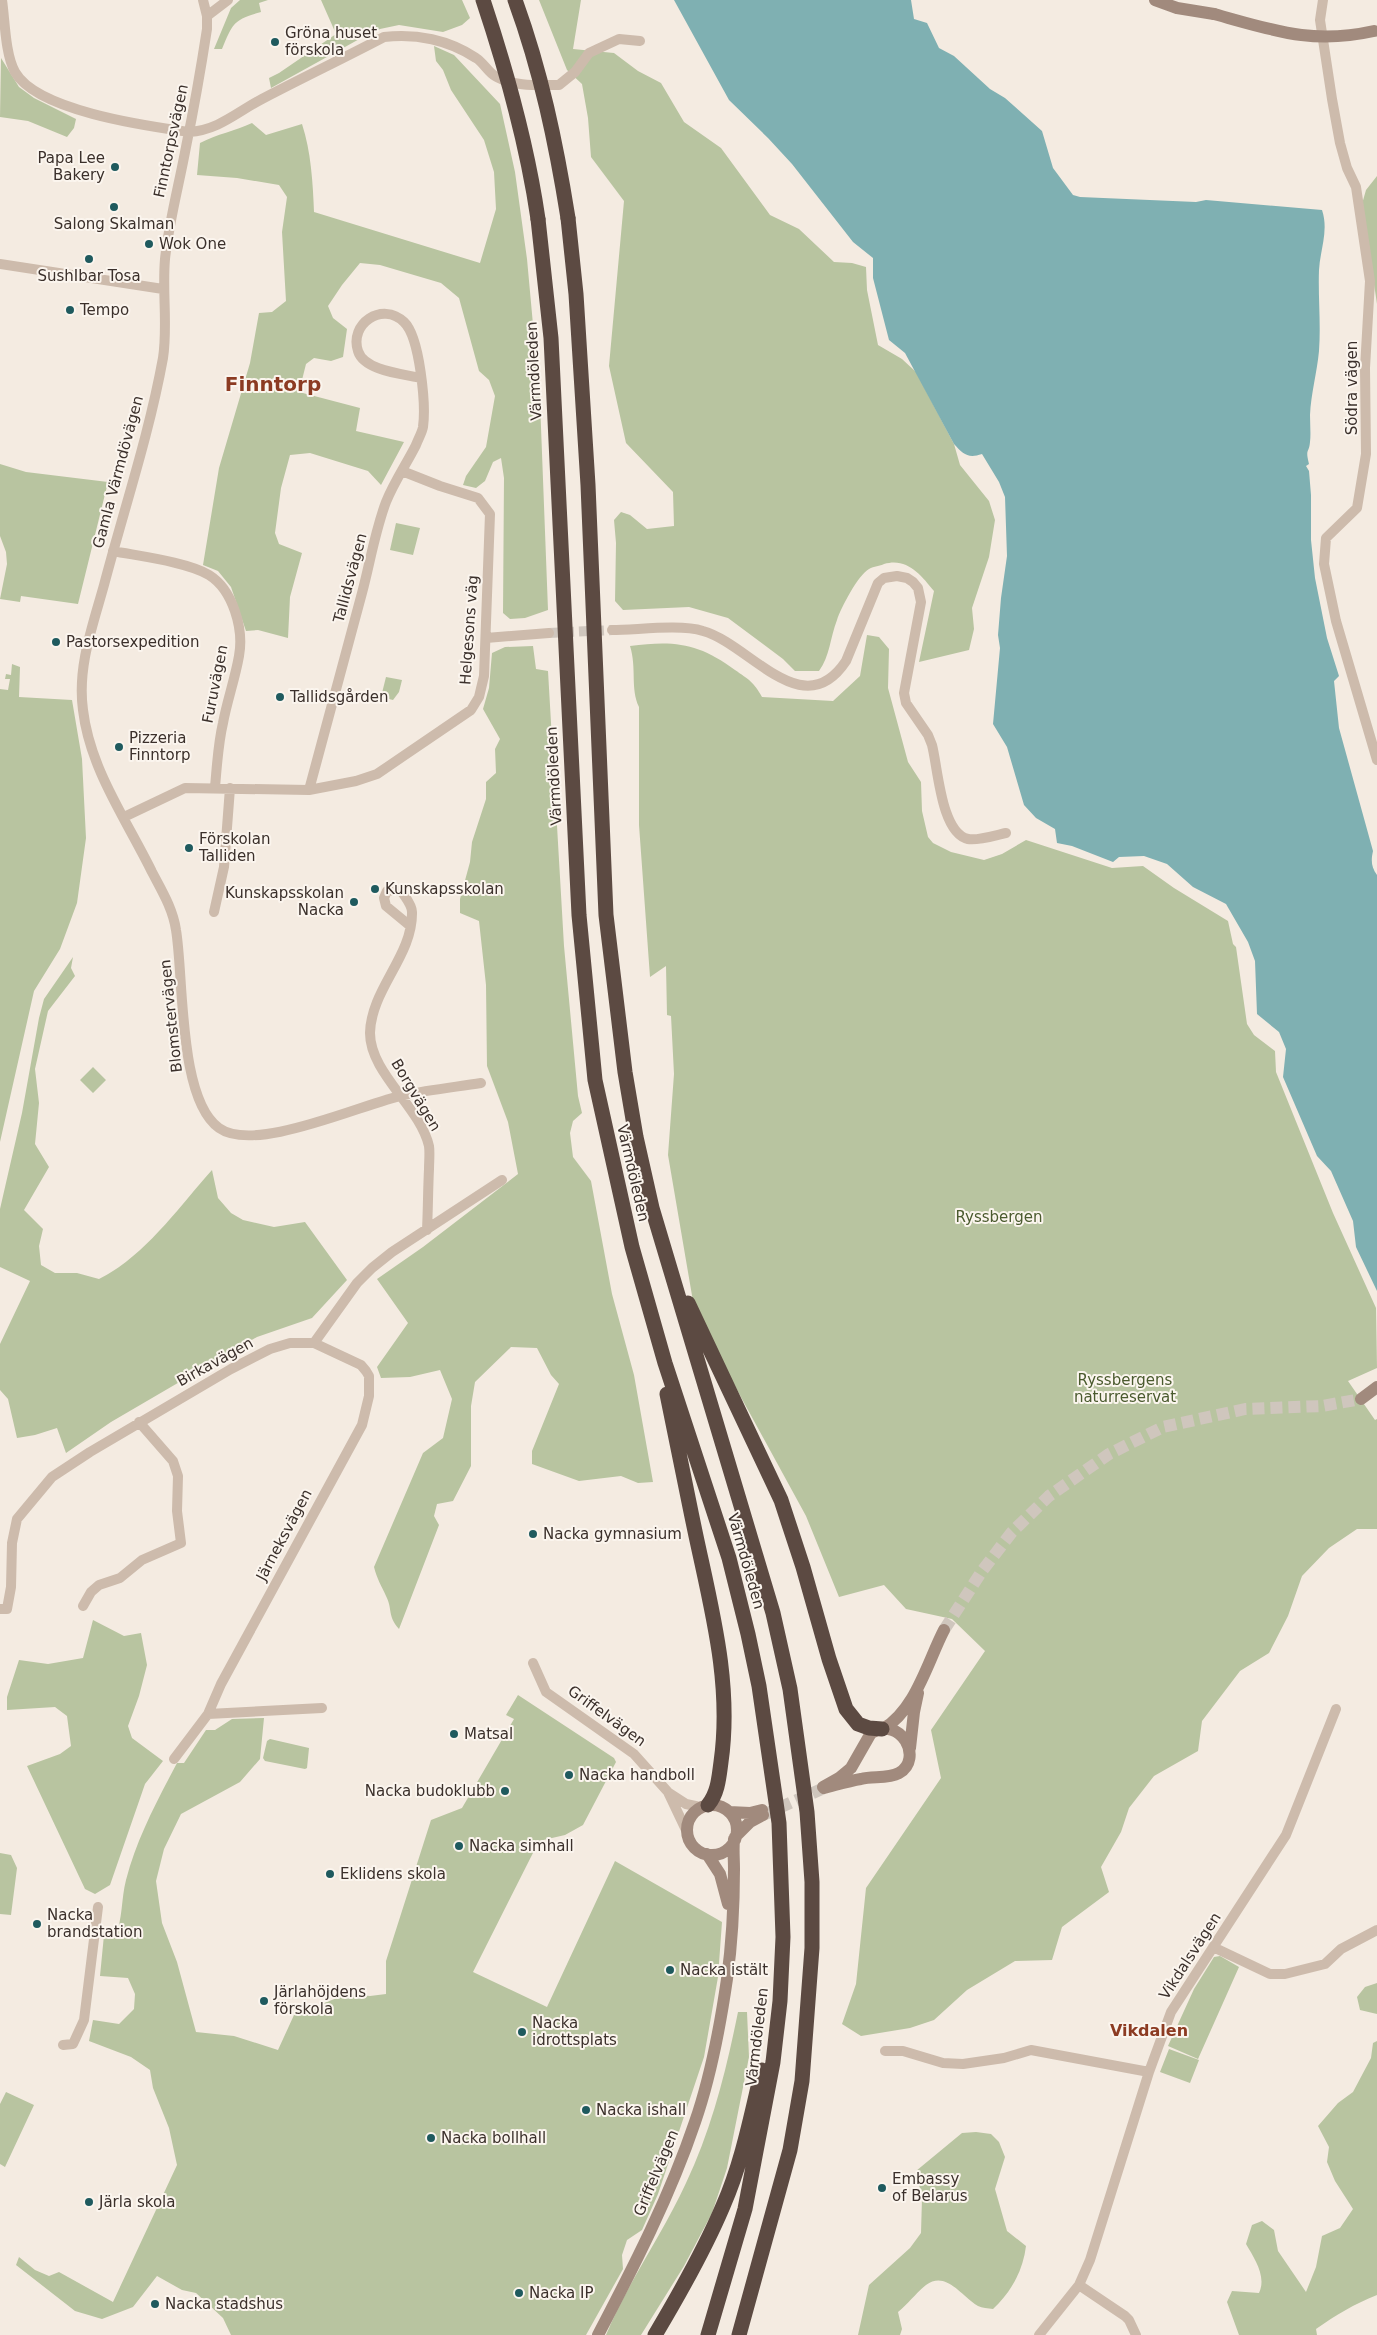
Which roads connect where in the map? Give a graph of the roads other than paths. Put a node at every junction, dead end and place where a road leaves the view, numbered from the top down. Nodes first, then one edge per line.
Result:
1 (2, 0) edge
2 (203, 0) edge
3 (228, 0) edge
4 (483, 0) edge
5 (515, 0) edge
6 (1155, 0) edge
7 (1323, 0) edge
8 (207, 16) junction
9 (1375, 30) edge
10 (640, 41) dead end
11 (190, 132) junction
12 (0, 264) edge
13 (163, 289) junction
14 (421, 378) junction
15 (402, 471) junction
16 (113, 551) junction
17 (612, 630) tunnel mouth
18 (549, 633) tunnel mouth
19 (486, 638) junction
20 (1377, 760) edge
21 (215, 787) junction
22 (230, 788) junction
23 (309, 790) junction
24 (124, 817) junction
25 (1006, 833) dead end
26 (214, 912) dead end
27 (410, 925) dead end
28 (481, 1083) dead end
29 (402, 1096) junction
30 (502, 1180) dead end
31 (427, 1230) junction
32 (668, 1261) junction
33 (649, 1305) junction
34 (314, 1343) junction
35 (1377, 1387) edge
36 (1361, 1399) tunnel mouth
37 (140, 1422) junction
38 (83, 1606) dead end
39 (0, 1609) edge
40 (944, 1630) tunnel mouth
41 (533, 1663) dead end
42 (924, 1674) junction
43 (322, 1708) dead end
44 (1336, 1709) dead end
45 (208, 1714) junction
46 (882, 1729) junction
47 (909, 1752) junction
48 (174, 1759) dead end
49 (668, 1792) junction
50 (704, 1806) junction
51 (729, 1812) junction
52 (687, 1832) junction
53 (735, 1838) junction
54 (707, 1854) junction
55 (98, 1907) dead end
56 (731, 1926) junction
57 (1377, 1930) edge
58 (1213, 1947) junction
59 (780, 2001) junction
60 (63, 2045) dead end
61 (886, 2051) dead end
62 (1149, 2072) junction
63 (790, 2150) junction
64 (1079, 2285) junction
65 (598, 2335) edge
66 (655, 2335) edge
67 (708, 2335) edge
68 (739, 2335) edge
69 (749, 2335) edge
70 (1039, 2335) edge
71 (1136, 2335) edge

1 - 11 street
2 - 8 street, Finntorpsvägen
3 - 8 street
4 - 33 highway, Värmdöleden, bridge
5 - 32 highway, Värmdöleden, bridge
6 - 9 street, bridge
7 - 20 street, Södra vägen
8 - 11 street, Finntorpsvägen
10 - 11 street
11 - 13 street, Finntorpsvägen
12 - 13 street
13 - 16 street, Gamla Värmdövägen
14 - 14 street, Tallidsvägen
14 - 15 street, Tallidsvägen
15 - 19 street, Helgesons väg
15 - 23 street, Tallidsvägen
16 - 21 street, Furuvägen
16 - 24 street, Gamla Värmdövägen
17 - 25 street
18 - 19 street
19 - 23 street, Helgesons väg
21 - 22 street, Helgesons väg
21 - 24 street, Helgesons väg
22 - 23 street, Helgesons väg
22 - 26 street
24 - 29 street, Blomstervägen
27 - 29 street, Borgvägen
28 - 29 street, Blomstervägen
29 - 31 street, Borgvägen
30 - 31 street
31 - 34 street
32 - 46 highway
32 - 63 highway, Värmdöleden
33 - 50 highway
33 - 59 highway, Värmdöleden
34 - 37 street, Birkavägen
34 - 45 street, Järneksvägen
35 - 36 street
37 - 38 street
37 - 39 street, Birkavägen
40 - 42 street
41 - 49 street, Griffelvägen
42 - 46 street
42 - 47 street
43 - 45 street
44 - 58 street, Vikdalsvägen
45 - 48 street, Järneksvägen
46 - 47 street
46 - 47 street
49 - 50 street, Griffelvägen
49 - 52 street, Griffelvägen
50 - 51 street
50 - 52 street
51 - 53 street
51 - 53 street
52 - 54 street
53 - 54 street
53 - 56 street, Griffelvägen
54 - 56 street, Griffelvägen
55 - 60 street
56 - 65 street, Griffelvägen
57 - 58 street
58 - 62 street, Vikdalsvägen
59 - 66 highway
59 - 67 highway, Värmdöleden
61 - 62 street
62 - 64 street, Vikdalsvägen
63 - 68 highway, Värmdöleden
63 - 69 highway
64 - 70 street, Vikdalsvägen
64 - 71 street

